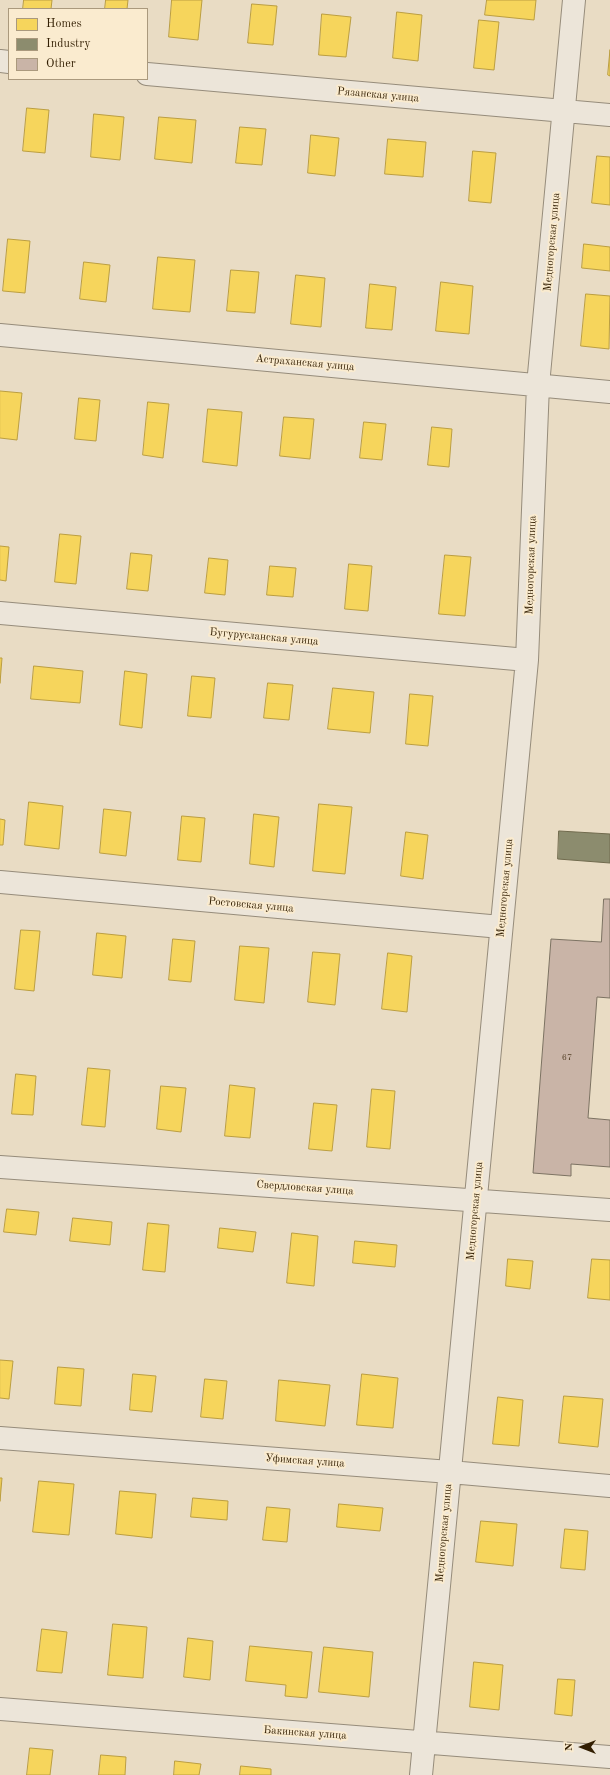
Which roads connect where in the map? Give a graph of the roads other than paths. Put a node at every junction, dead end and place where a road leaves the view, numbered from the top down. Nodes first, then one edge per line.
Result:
1 (574, 0) edge
2 (148, 74) edge
3 (564, 112) junction
4 (610, 115) edge
5 (0, 335) edge
6 (538, 385) junction
7 (610, 392) edge
8 (0, 613) edge
9 (527, 660) junction
10 (0, 882) edge
11 (502, 927) junction
12 (0, 1167) edge
13 (476, 1200) junction
14 (610, 1210) edge
15 (0, 1438) edge
16 (450, 1472) junction
17 (610, 1486) edge
18 (0, 1709) edge
19 (424, 1742) junction
20 (610, 1757) edge
21 (421, 1775) edge

1 - 3 street, Медногорская улица
2 - 3 street, Рязанская улица
3 - 4 street, Рязанская улица
3 - 6 street, Медногорская улица
5 - 6 street, Астраханская улица
6 - 7 street, Астраханская улица
6 - 9 street, Медногорская улица
8 - 9 street, Бугурусланская улица
9 - 11 street, Медногорская улица
10 - 11 street, Ростовская улица
11 - 13 street, Медногорская улица
12 - 13 street, Свердловская улица
13 - 14 street, Свердловская улица
13 - 16 street, Медногорская улица
15 - 16 street, Уфимская улица
16 - 17 street, Уфимская улица
16 - 19 street, Медногорская улица
18 - 19 street, Бакинская улица
19 - 20 street, Бакинская улица
19 - 21 street, Медногорская улица

